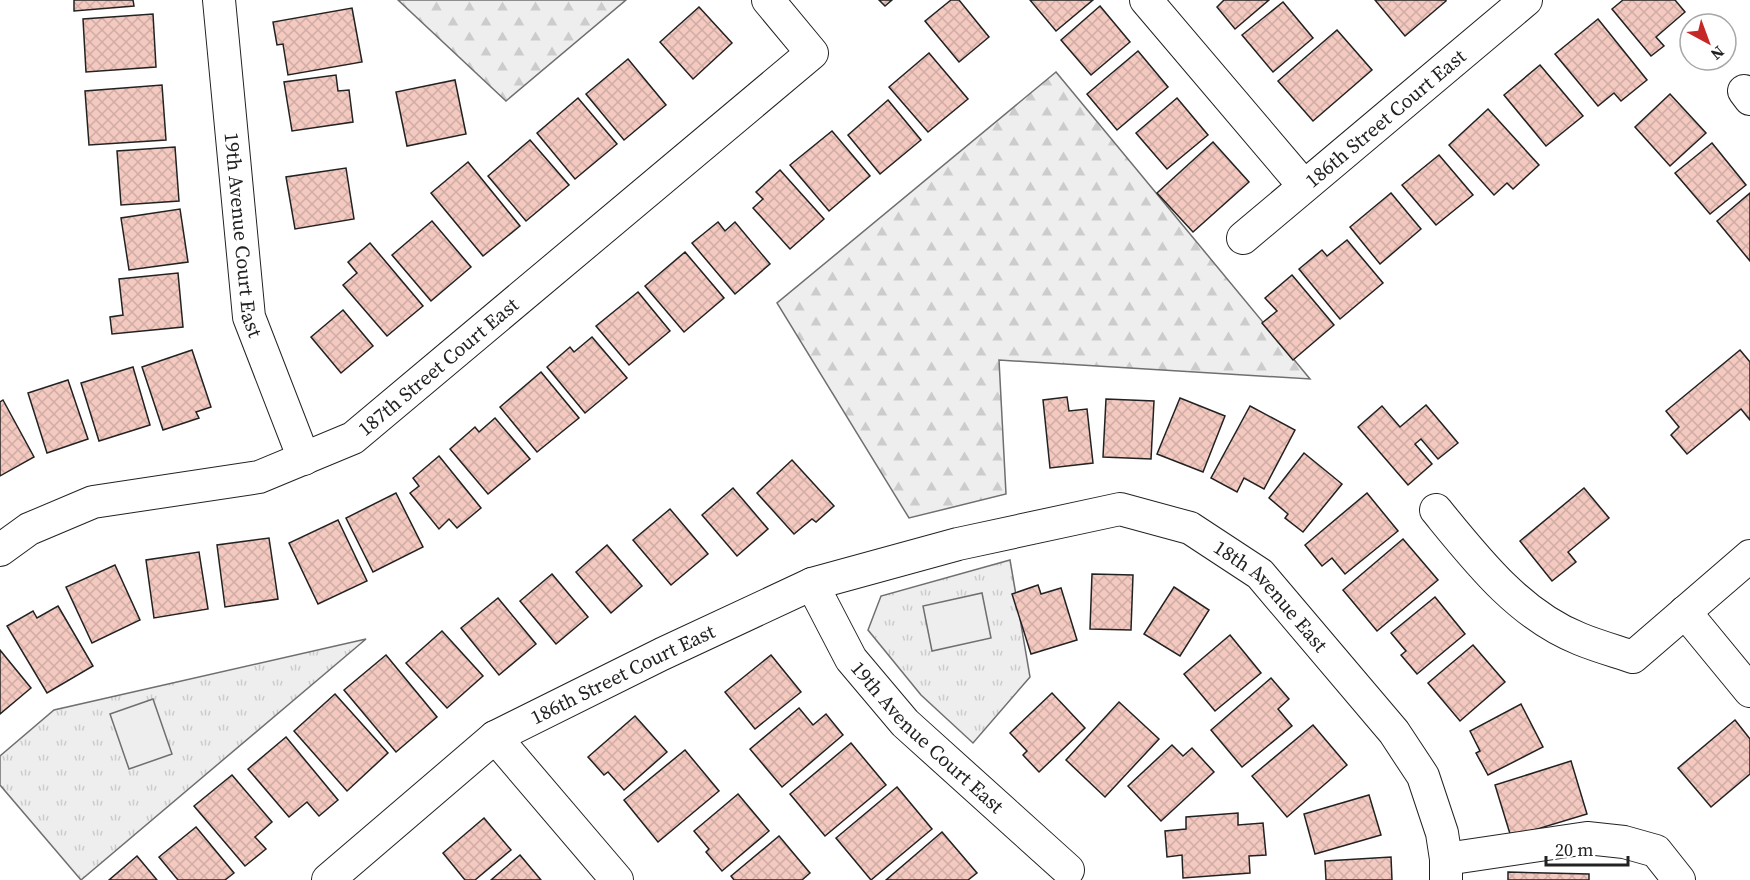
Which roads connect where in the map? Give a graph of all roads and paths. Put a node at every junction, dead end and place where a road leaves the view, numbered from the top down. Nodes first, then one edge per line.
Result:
1 (219, 0) edge
2 (768, 0) edge
3 (1146, 0) edge
4 (1511, 5) edge
5 (1304, 186) junction
6 (1243, 238) dead end
7 (304, 459) junction
8 (1436, 510) dead end
9 (958, 544) joint
10 (0, 550) edge
11 (1750, 556) edge
12 (812, 584) junction
13 (1685, 612) junction
14 (1750, 691) edge
15 (495, 737) junction
16 (1068, 870) dead end
17 (1446, 870) edge
18 (328, 880) edge
19 (617, 880) edge
20 (1679, 880) edge

1 - 7 street, 19th Avenue Court East
2 - 7 street, 187th Street Court East
3 - 5 street
4 - 5 street, 186th Street Court East
5 - 6 street, 186th Street Court East
7 - 10 street, 187th Street Court East
8 - 13 street
9 - 12 street, 186th Street Court East
9 - 17 street, 18th Avenue East
11 - 13 street
12 - 15 street, 186th Street Court East
12 - 16 street, 19th Avenue Court East
13 - 14 street
15 - 18 street, 186th Street Court East
15 - 19 street
17 - 20 street

